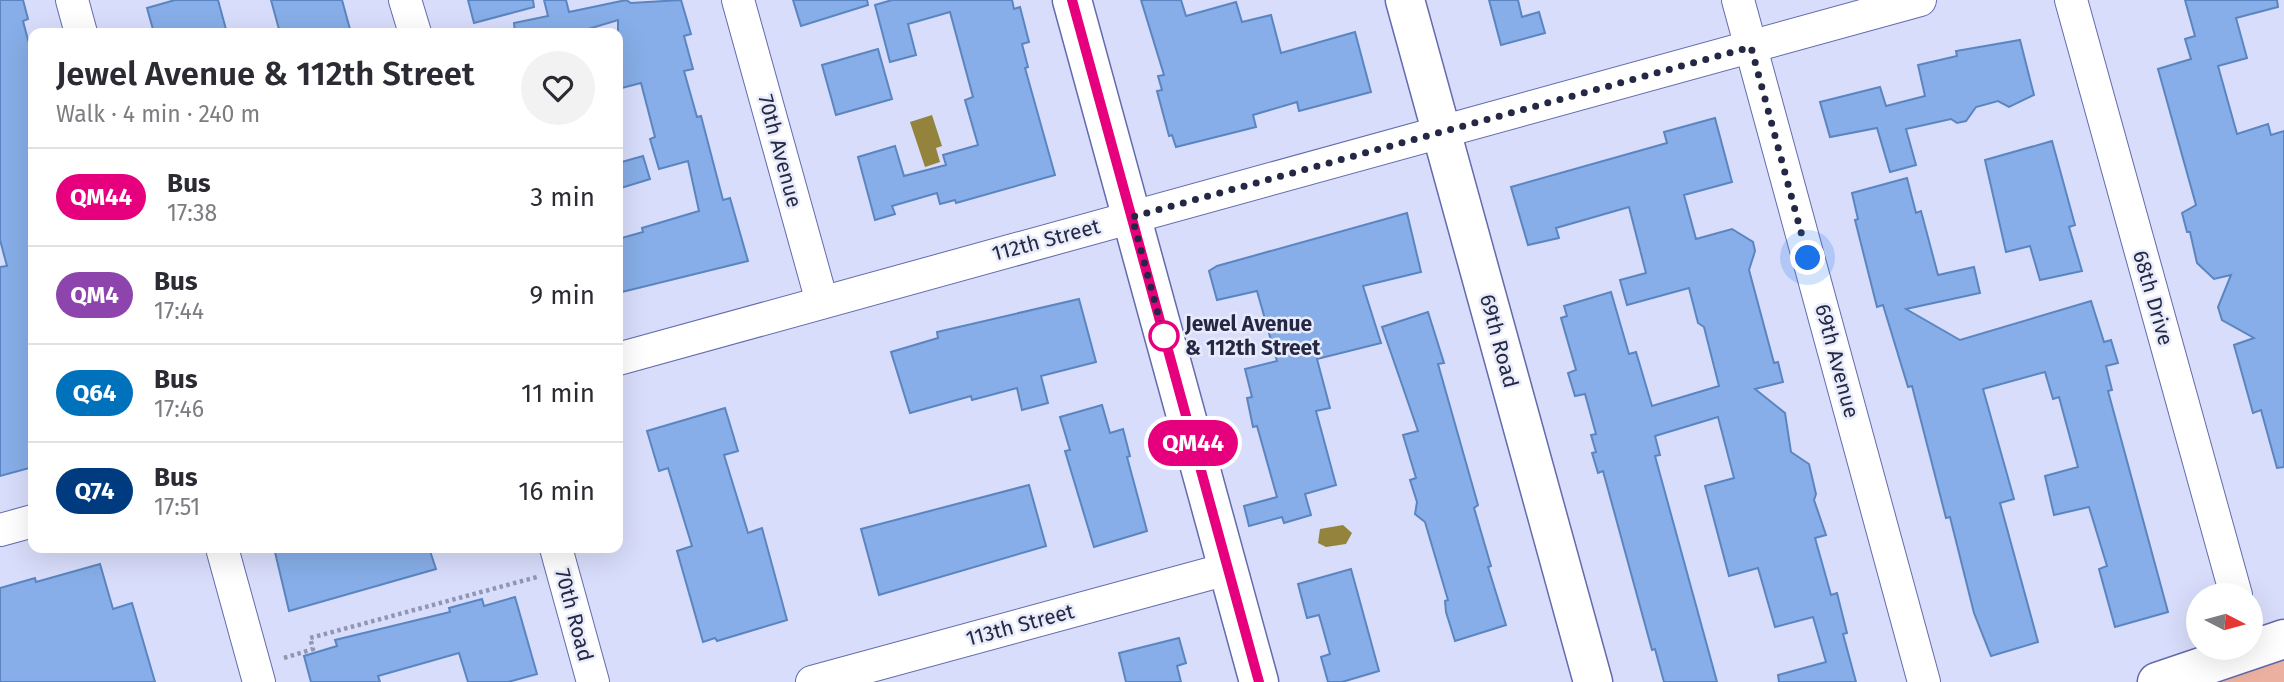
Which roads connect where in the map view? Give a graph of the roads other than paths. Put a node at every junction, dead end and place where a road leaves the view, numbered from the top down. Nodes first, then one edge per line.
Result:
1 (72, 0) edge
2 (405, 0) edge
3 (738, 0) edge
4 (1072, 0) edge
5 (1405, 0) edge
6 (1738, 0) edge
7 (1920, 0) edge
8 (2071, 0) edge
9 (80, 28) edge
10 (413, 28) edge
11 (1751, 47) junction
12 (1441, 132) junction
13 (1132, 217) junction
14 (822, 302) junction
15 (623, 358) edge
16 (28, 522) edge
17 (0, 530) edge
18 (223, 553) edge
19 (557, 553) edge
20 (1227, 569) junction
21 (2233, 583) edge
22 (2219, 660) edge
23 (258, 682) edge
24 (593, 682) edge
25 (812, 682) edge
26 (1259, 682) edge
27 (1592, 682) edge
28 (1924, 682) edge
29 (2157, 682) edge

1 - 9 street
2 - 10 street
3 - 14 street, 70th Avenue
4 - 13 street
5 - 12 street, 69th Road
6 - 11 street, 69th Avenue
7 - 11 street, 112th Street
8 - 21 street, 68th Drive
11 - 12 street, 112th Street
11 - 28 street, 69th Avenue
12 - 13 street, 112th Street
12 - 27 street, 69th Road
13 - 14 street, 112th Street
13 - 20 street
14 - 15 street, 112th Street
16 - 17 street
18 - 23 street
19 - 24 street, 70th Road
20 - 25 street, 113th Street
20 - 26 street
22 - 29 street

